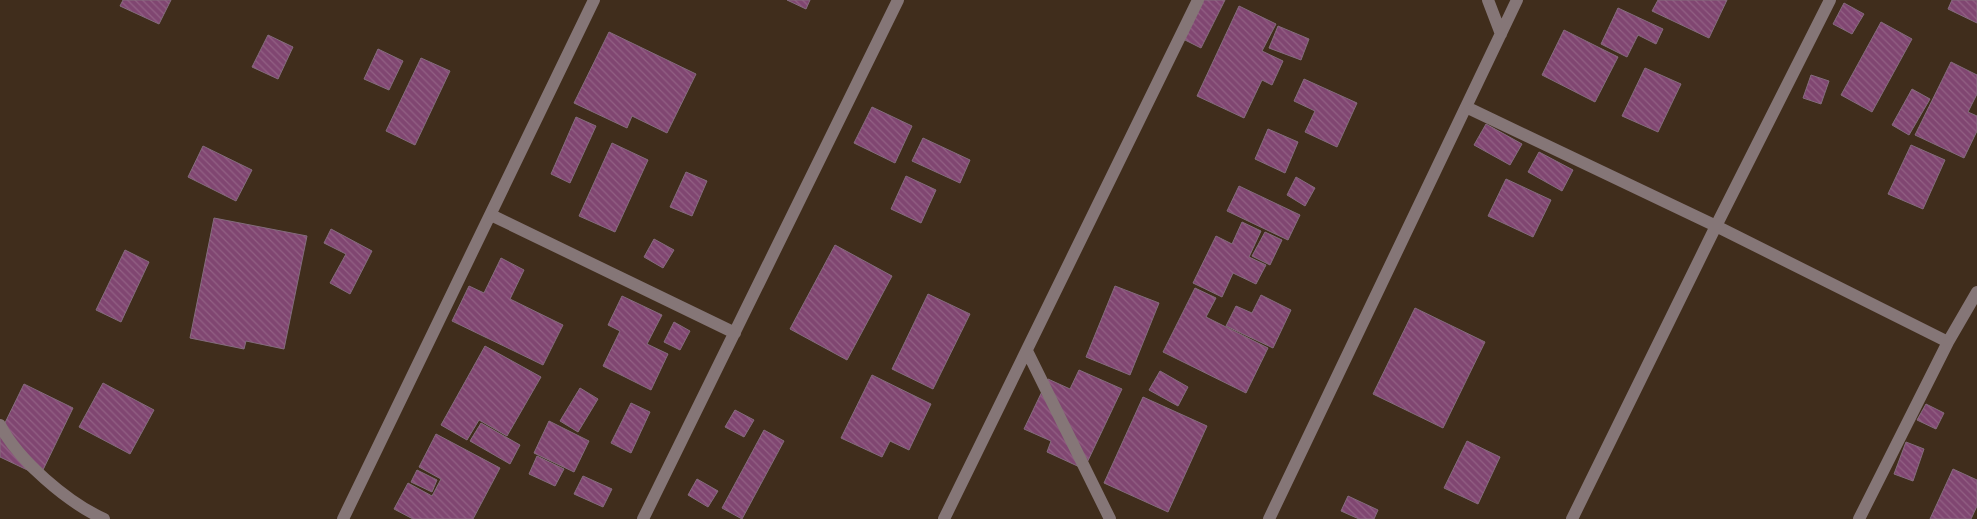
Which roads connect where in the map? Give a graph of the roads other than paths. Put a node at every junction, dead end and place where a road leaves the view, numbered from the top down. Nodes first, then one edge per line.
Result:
1 (594, 0) edge
2 (898, 0) edge
3 (1198, 0) edge
4 (1488, 0) edge
5 (1517, 0) edge
6 (1830, 0) edge
7 (1501, 34) junction
8 (1466, 108) junction
9 (491, 216) junction
10 (1716, 226) junction
11 (1977, 292) edge
12 (735, 333) junction
13 (1948, 342) junction
14 (1027, 351) junction
15 (0, 425) edge
16 (104, 519) edge
17 (343, 519) edge
18 (643, 519) edge
19 (944, 519) edge
20 (1110, 519) edge
21 (1269, 519) edge
22 (1572, 519) edge
23 (1859, 519) edge

1 - 9 street
2 - 12 street
3 - 14 street
4 - 7 street
5 - 7 street
6 - 10 street
7 - 8 street
8 - 10 street
8 - 21 street
9 - 12 street
9 - 17 street
10 - 13 street
10 - 22 street
11 - 13 street
12 - 18 street
13 - 23 street
14 - 19 street
14 - 20 street
15 - 16 street

